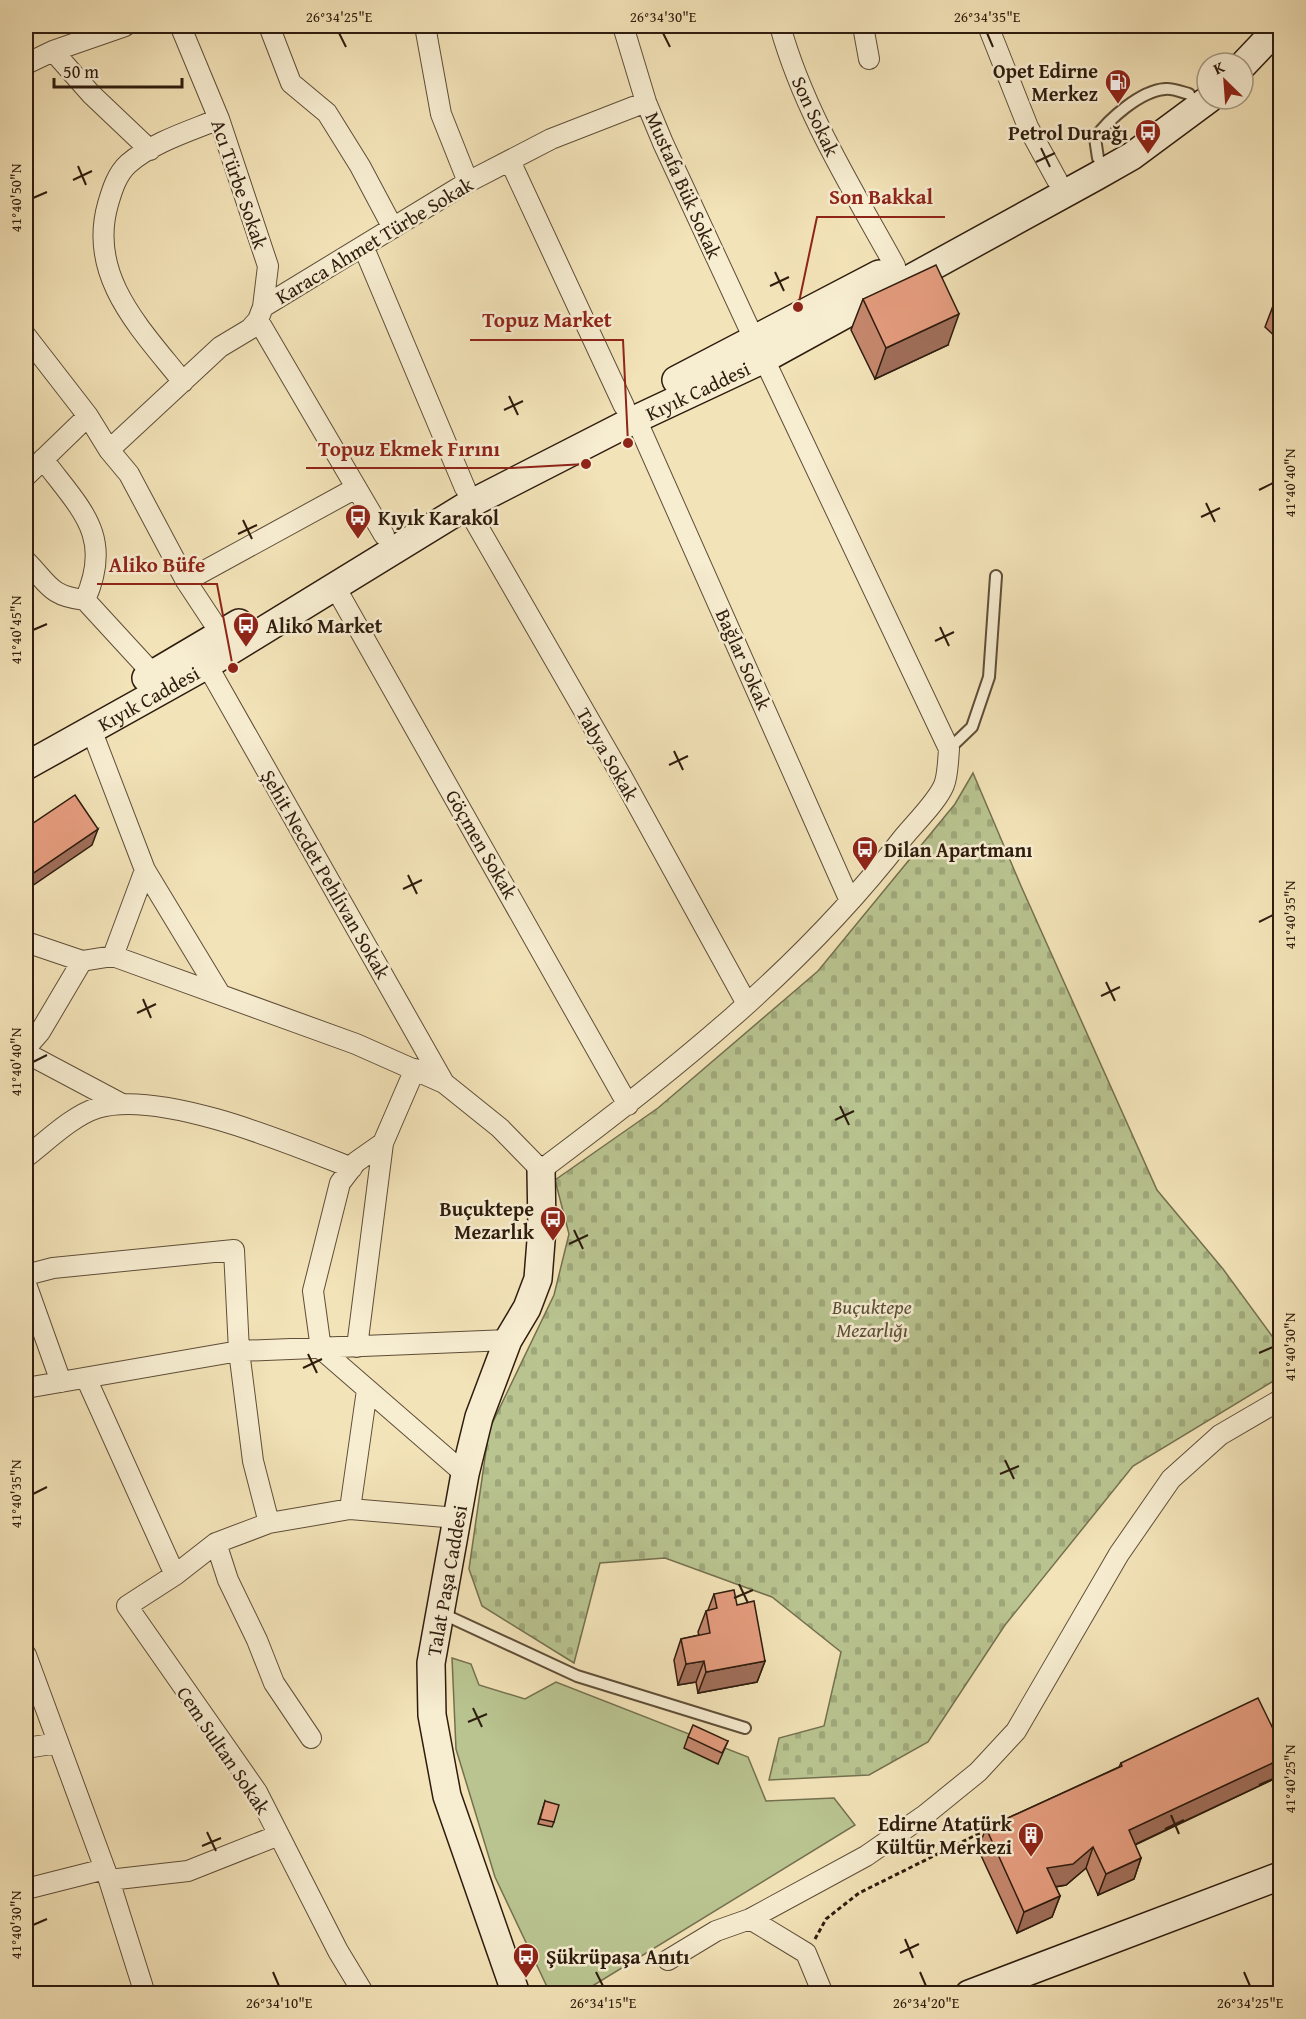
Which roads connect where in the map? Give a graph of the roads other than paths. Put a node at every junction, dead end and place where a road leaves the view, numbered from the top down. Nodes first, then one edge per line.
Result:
1 (125, 26) edge
2 (269, 26) edge
3 (425, 26) edge
4 (623, 26) edge
5 (780, 26) edge
6 (863, 26) edge
7 (988, 26) edge
8 (1258, 26) edge
9 (1281, 26) edge
10 (185, 27) edge
11 (53, 51) junction
12 (1234, 51) edge
13 (1255, 52) edge
14 (869, 59) dead end
15 (26, 64) edge
16 (1195, 96) edge
17 (1195, 98) edge
18 (646, 102) junction
19 (219, 118) junction
20 (150, 150) junction
21 (510, 161) junction
22 (1058, 180) junction
23 (468, 182) junction
24 (393, 228) junction
25 (363, 246) junction
26 (895, 266) junction
27 (261, 313) junction
28 (26, 336) edge
29 (760, 350) junction
30 (183, 382) junction
31 (630, 413) junction
32 (88, 416) junction
33 (109, 450) junction
34 (43, 459) junction
35 (26, 476) edge
36 (356, 488) junction
37 (466, 497) junction
38 (384, 535) junction
39 (26, 561) edge
40 (996, 576) dead end
41 (186, 581) junction
42 (334, 585) junction
43 (85, 600) junction
44 (222, 634) junction
45 (202, 657) junction
46 (153, 674) junction
47 (91, 729) junction
48 (26, 748) edge
49 (950, 749) junction
50 (26, 766) edge
51 (146, 870) junction
52 (850, 901) junction
53 (26, 942) edge
54 (114, 956) junction
55 (82, 961) junction
56 (220, 994) junction
57 (747, 1004) junction
58 (26, 1048) edge
59 (26, 1053) edge
60 (415, 1069) junction
61 (444, 1083) junction
62 (122, 1104) junction
63 (628, 1105) junction
64 (383, 1143) junction
65 (26, 1157) edge
66 (352, 1168) junction
67 (541, 1170) junction
68 (26, 1275) edge
69 (26, 1284) edge
70 (508, 1340) junction
71 (357, 1347) junction
72 (321, 1348) junction
73 (239, 1351) junction
74 (86, 1378) junction
75 (61, 1382) junction
76 (26, 1388) edge
77 (367, 1390) junction
78 (1281, 1400) edge
79 (465, 1474) junction
80 (350, 1509) junction
81 (457, 1518) junction
82 (269, 1523) junction
83 (216, 1543) junction
84 (175, 1575) junction
85 (438, 1612) junction
86 (26, 1655) edge
87 (745, 1728) dead end
88 (311, 1738) dead end
89 (58, 1743) junction
90 (26, 1748) edge
91 (279, 1835) junction
92 (107, 1874) junction
93 (1281, 1876) edge
94 (26, 1889) edge
95 (750, 1918) junction
96 (668, 1960) dead end
97 (145, 1994) edge
98 (364, 1994) edge
99 (516, 1994) edge
100 (823, 1994) edge
101 (969, 1994) edge

1 - 11 street
2 - 24 street
3 - 23 street
4 - 18 street, Mustafa Bük Sokak
5 - 26 street, Son Sokak
6 - 14 street
7 - 22 street
8 - 12 main road
9 - 13 main road
10 - 19 street, Acı Türbe Sokak
11 - 15 street
11 - 20 street
16 - 22 main road, Kıyık Caddesi
17 - 29 main road, Kıyık Caddesi
18 - 21 street, Karaca Ahmet Türbe Sokak
18 - 29 street, Mustafa Bük Sokak
19 - 20 street
19 - 27 street, Acı Türbe Sokak
20 - 30 street
21 - 23 street, Karaca Ahmet Türbe Sokak
21 - 31 street, Bağlar Sokak
22 - 26 main road, Kıyık Caddesi
23 - 24 street, Karaca Ahmet Türbe Sokak
24 - 25 street, Karaca Ahmet Türbe Sokak
25 - 27 street, Karaca Ahmet Türbe Sokak
25 - 37 street, Tabya Sokak
26 - 29 main road, Kıyık Caddesi
27 - 30 street, Karaca Ahmet Türbe Sokak
27 - 36 street
28 - 32 street
29 - 31 main road, Kıyık Caddesi
29 - 49 street, Mustafa Bük Sokak
30 - 33 street, Karaca Ahmet Türbe Sokak
31 - 37 main road, Kıyık Caddesi
31 - 52 street, Bağlar Sokak
32 - 33 street
32 - 34 street
33 - 41 street
34 - 35 street
34 - 43 street
36 - 38 street
36 - 41 street
37 - 38 main road, Kıyık Caddesi
37 - 42 main road, Kıyık Caddesi
37 - 57 street, Tabya Sokak
38 - 44 main road, Kıyık Caddesi
39 - 43 street
40 - 49 lane
41 - 44 street
42 - 45 main road, Kıyık Caddesi
42 - 63 street, Göçmen Sokak
43 - 46 street
44 - 45 main road, Kıyık Caddesi
45 - 46 main road, Kıyık Caddesi
45 - 47 main road, Kıyık Caddesi
45 - 61 street, Şehit Necdet Pehlivan Sokak
46 - 48 main road, Kıyık Caddesi
47 - 50 main road, Kıyık Caddesi
47 - 51 street
49 - 52 street
51 - 54 street
51 - 56 street
52 - 57 street
53 - 55 street
54 - 55 street
54 - 56 street
55 - 58 street
56 - 60 street
57 - 63 street
59 - 62 street
60 - 61 street
60 - 64 street
61 - 67 street
62 - 65 street
62 - 66 street
63 - 67 street
64 - 66 street
64 - 71 street
66 - 72 street
67 - 70 main road, Talat Paşa Caddesi
68 - 73 street
69 - 75 street
70 - 71 street
70 - 79 main road, Talat Paşa Caddesi
71 - 72 street
72 - 73 street
72 - 77 street
73 - 74 street
73 - 82 street
74 - 75 street
74 - 84 street
75 - 76 street
77 - 79 street
77 - 80 street
78 - 95 street
79 - 81 main road, Talat Paşa Caddesi
80 - 81 street
80 - 82 street
81 - 85 main road, Talat Paşa Caddesi
82 - 83 street
83 - 84 street
83 - 88 street
84 - 91 street, Cem Sultan Sokak
85 - 87 lane
85 - 99 main road, Talat Paşa Caddesi
86 - 89 street
89 - 90 street
89 - 92 street
91 - 92 street
91 - 98 street, Cem Sultan Sokak
92 - 94 street
92 - 97 street
93 - 101 main road
95 - 96 street
95 - 100 street

